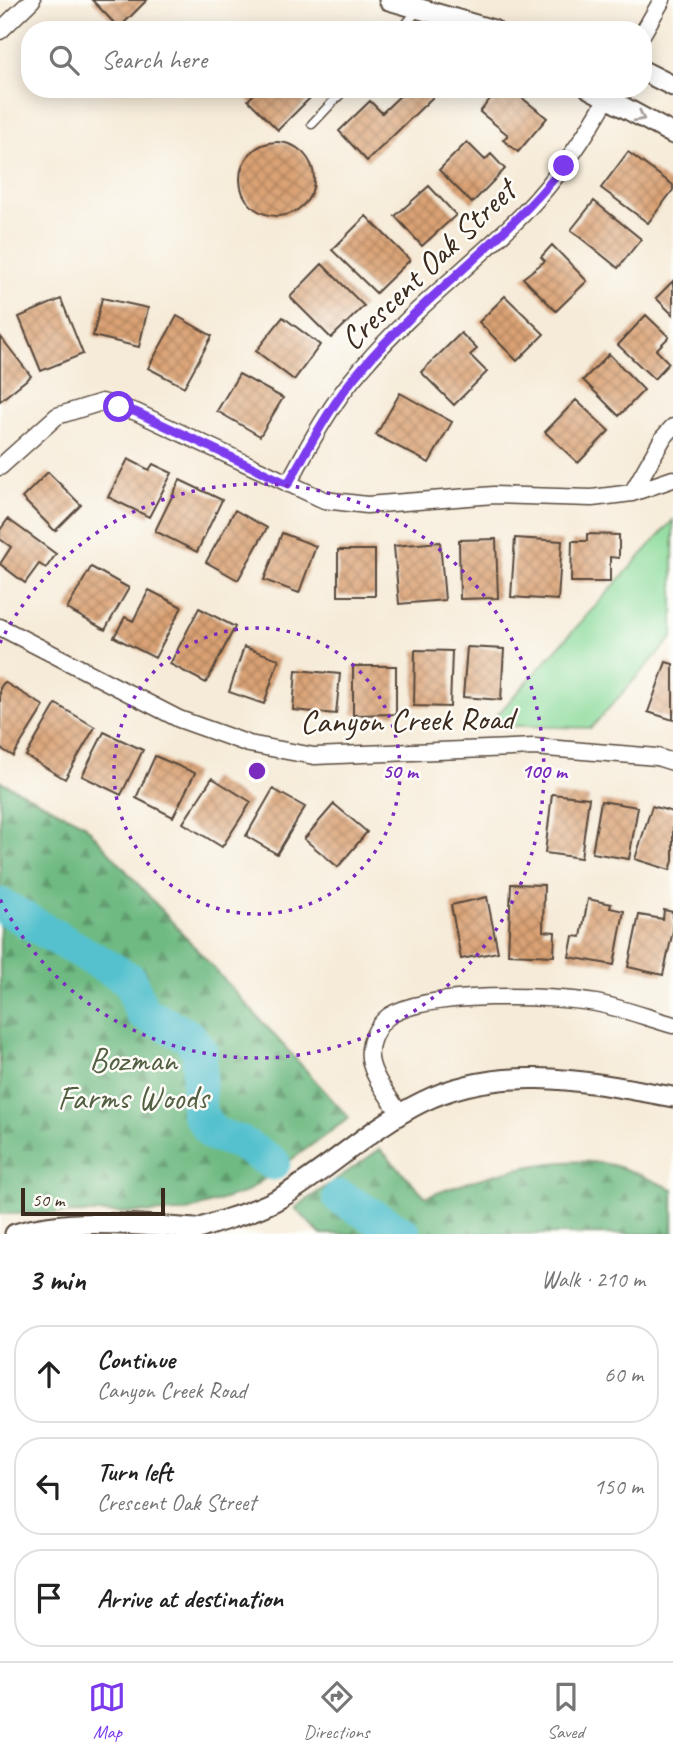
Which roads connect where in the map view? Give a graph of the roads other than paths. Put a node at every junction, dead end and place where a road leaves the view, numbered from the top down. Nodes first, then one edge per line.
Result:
1 (32, 0) edge
2 (389, 0) edge
3 (662, 0) edge
4 (418, 10) junction
5 (409, 21) edge
6 (459, 21) edge
7 (650, 21) edge
8 (0, 31) edge
9 (652, 76) edge
10 (673, 86) edge
11 (337, 98) edge
12 (601, 98) edge
13 (612, 98) edge
14 (312, 124) dead end
15 (673, 134) edge
16 (673, 427) edge
17 (0, 467) edge
18 (673, 479) edge
19 (288, 484) junction
20 (632, 493) junction
21 (0, 627) edge
22 (673, 762) edge
23 (673, 1025) edge
24 (673, 1096) edge
25 (400, 1114) junction
26 (191, 1232) edge
27 (26, 1233) edge

1 - 8 street
2 - 4 street
3 - 7 street
4 - 5 lane
4 - 6 street
9 - 10 street
11 - 14 lane
12 - 19 street, Crescent Oak Street
13 -> 15 street
16 - 20 street
17 - 19 street
18 - 20 street
19 - 20 street
21 - 22 street, Canyon Creek Road
23 - 25 street
24 - 25 street
25 - 26 street
26 - 27 street

